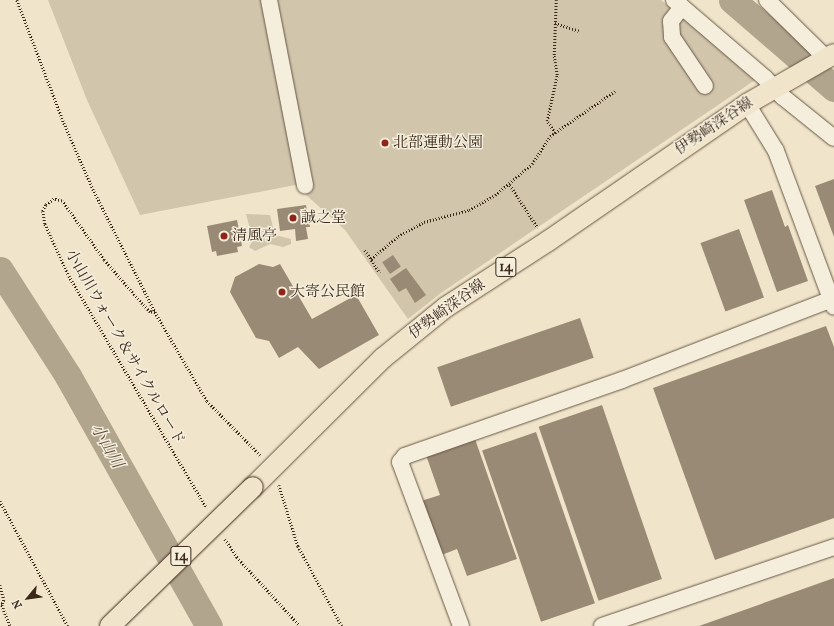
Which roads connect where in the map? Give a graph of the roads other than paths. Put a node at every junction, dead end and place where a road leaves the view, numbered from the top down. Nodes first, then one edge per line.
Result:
1 (269, 0) edge
2 (767, 0) edge
3 (678, 3) edge
4 (830, 56) edge
5 (780, 84) junction
6 (705, 86) dead end
7 (747, 104) junction
8 (834, 138) edge
9 (305, 186) dead end
10 (832, 304) edge
11 (834, 547) edge
12 (110, 626) edge
13 (461, 626) edge
14 (602, 626) edge

1 - 9 street
2 - 4 street
3 - 5 street
3 - 6 street
4 - 5 main road, 伊勢崎深谷線 / 14
5 - 7 main road, 伊勢崎深谷線 / 14
5 - 8 street
7 - 10 street
7 - 12 main road, 伊勢崎深谷線 / 14, bridge
10 - 13 street
11 - 14 street

